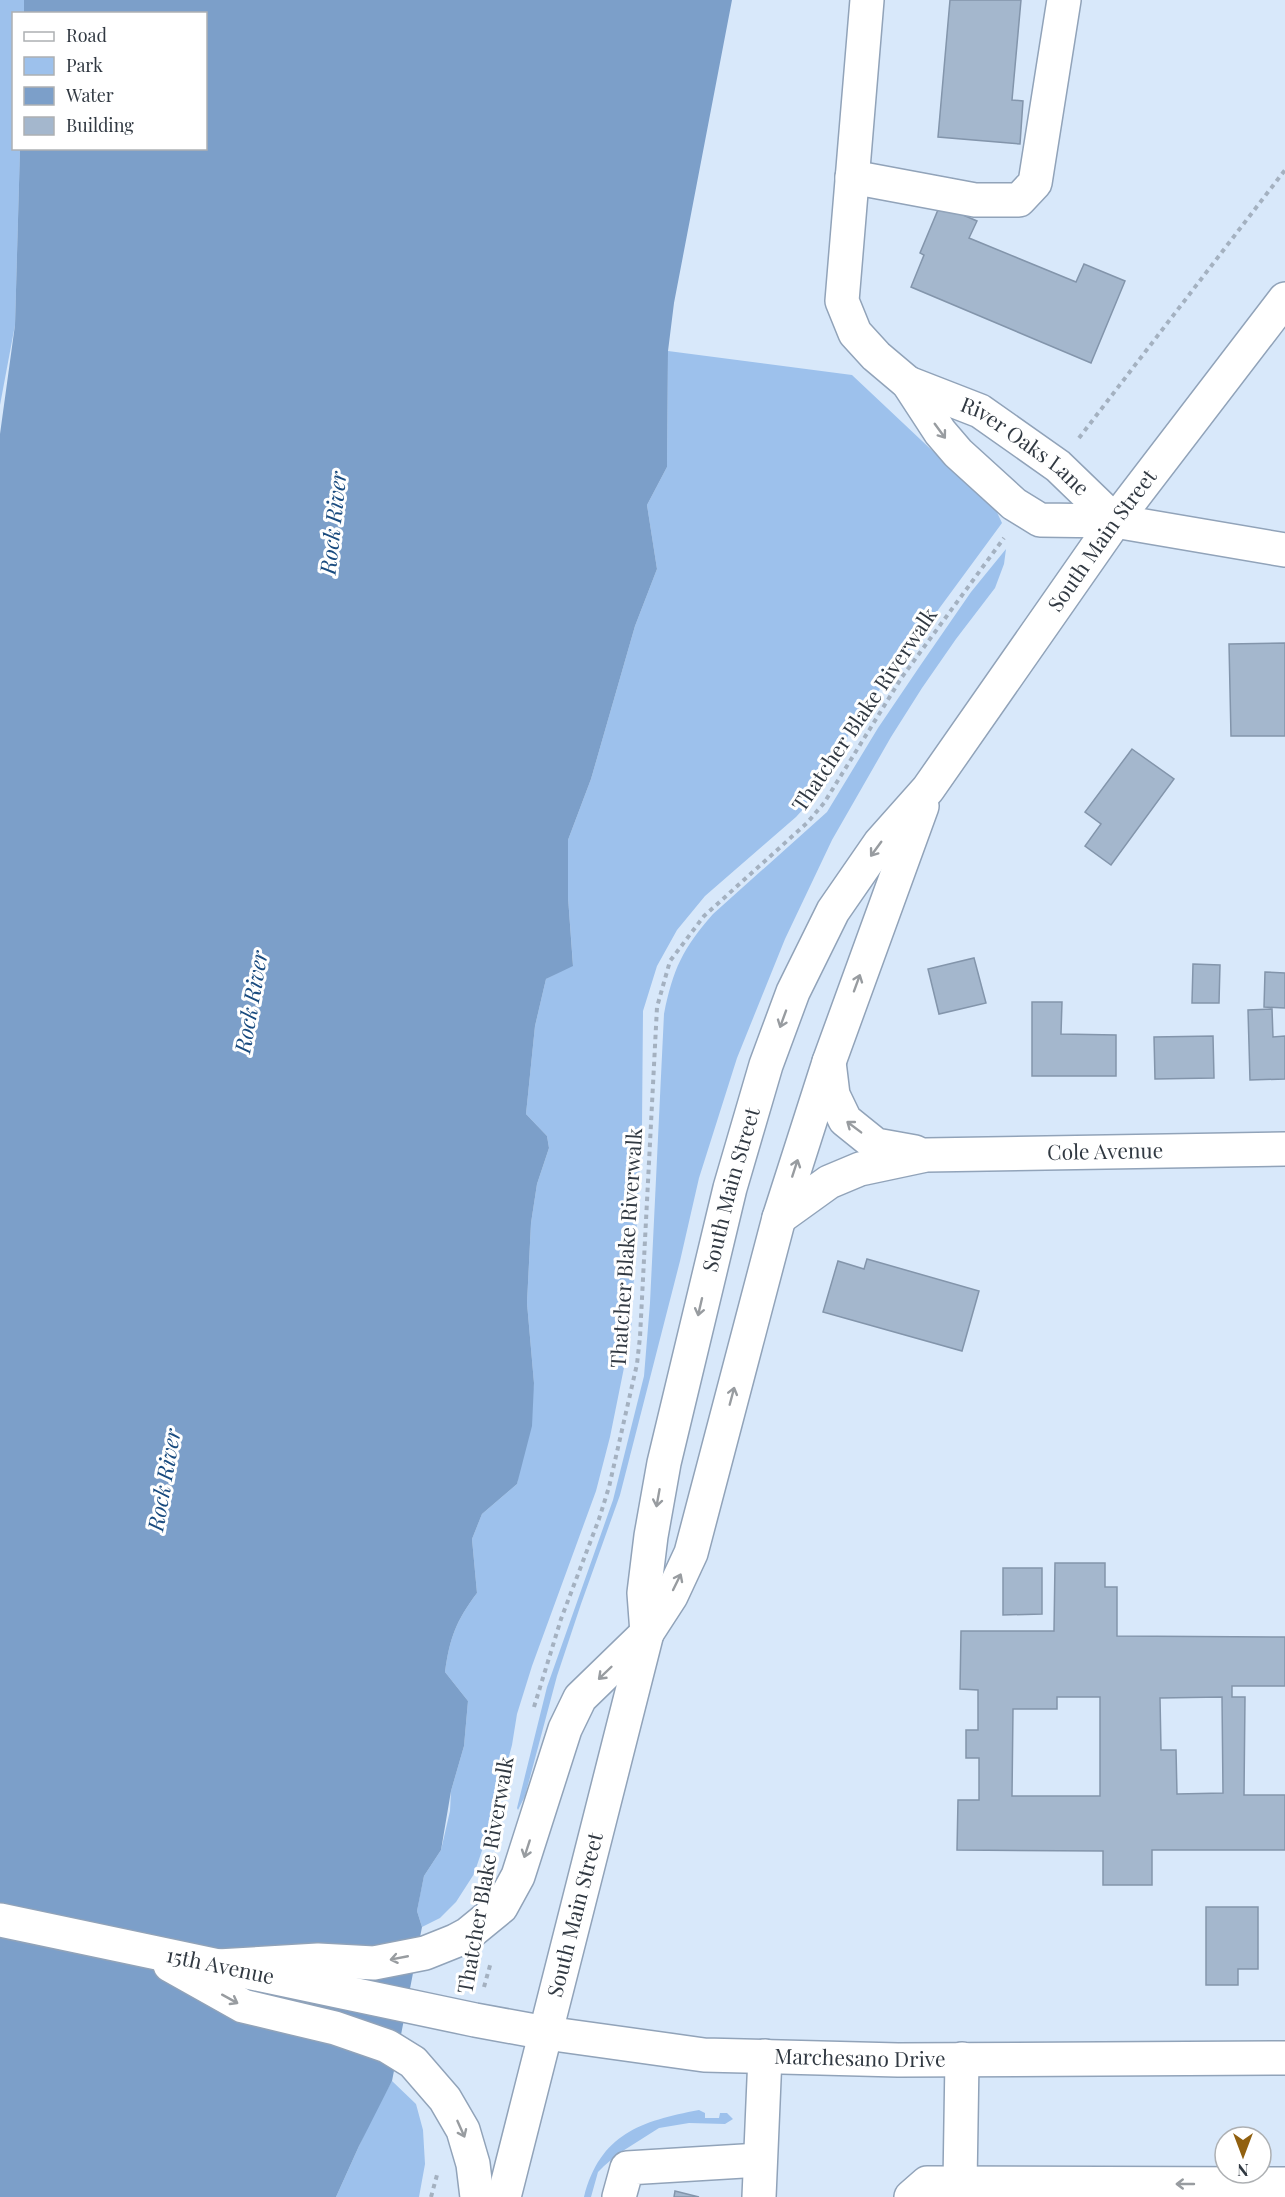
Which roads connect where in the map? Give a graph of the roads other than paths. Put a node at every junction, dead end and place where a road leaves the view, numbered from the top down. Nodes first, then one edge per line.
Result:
1 (867, 0) edge
2 (1064, 0) edge
3 (852, 177) junction
4 (1285, 299) edge
5 (908, 383) junction
6 (1115, 521) junction
7 (1285, 550) edge
8 (928, 789) junction
9 (829, 1062) junction
10 (1285, 1149) edge
11 (926, 1155) junction
12 (779, 1218) junction
13 (647, 1633) junction
14 (0, 1920) edge
15 (142, 1950) junction
16 (218, 1966) junction
17 (439, 2013) joint
18 (546, 2033) junction
19 (765, 2056) junction
20 (1285, 2058) edge
21 (962, 2059) junction
22 (760, 2160) junction
23 (960, 2184) junction
24 (1285, 2184) edge
25 (477, 2197) edge
26 (504, 2197) edge
27 (620, 2197) edge
28 (759, 2197) edge
29 (911, 2197) edge

1 - 3 main road, River Oaks Lane
2 - 3 main road
3 - 5 main road, River Oaks Lane
4 - 6 main road, South Main Street
5 - 6 main road, River Oaks Lane
5 -> 6 main road, River Oaks Lane
6 - 7 main road
6 - 8 main road, South Main Street
9 -> 8 main road, South Main Street
8 -> 13 main road, South Main Street
11 -> 9 main road, Cole Avenue
12 -> 9 main road, South Main Street
10 - 11 main road, Cole Avenue
11 - 12 main road, Cole Avenue
13 -> 12 main road, South Main Street
13 -> 16 main road
13 - 18 main road, South Main Street
14 - 15 main road, 15th Avenue
15 - 16 main road, 15th Avenue
15 -> 25 main road
16 - 17 main road, 15th Avenue
17 - 18 main road, Marchesano Drive
18 - 19 main road, Marchesano Drive
18 - 26 main road, South Main Street
19 - 21 main road, Marchesano Drive
19 - 22 main road
20 - 21 main road, Marchesano Drive
21 - 23 main road
22 - 27 main road
22 - 28 main road
24 -> 23 main road
23 - 29 main road

